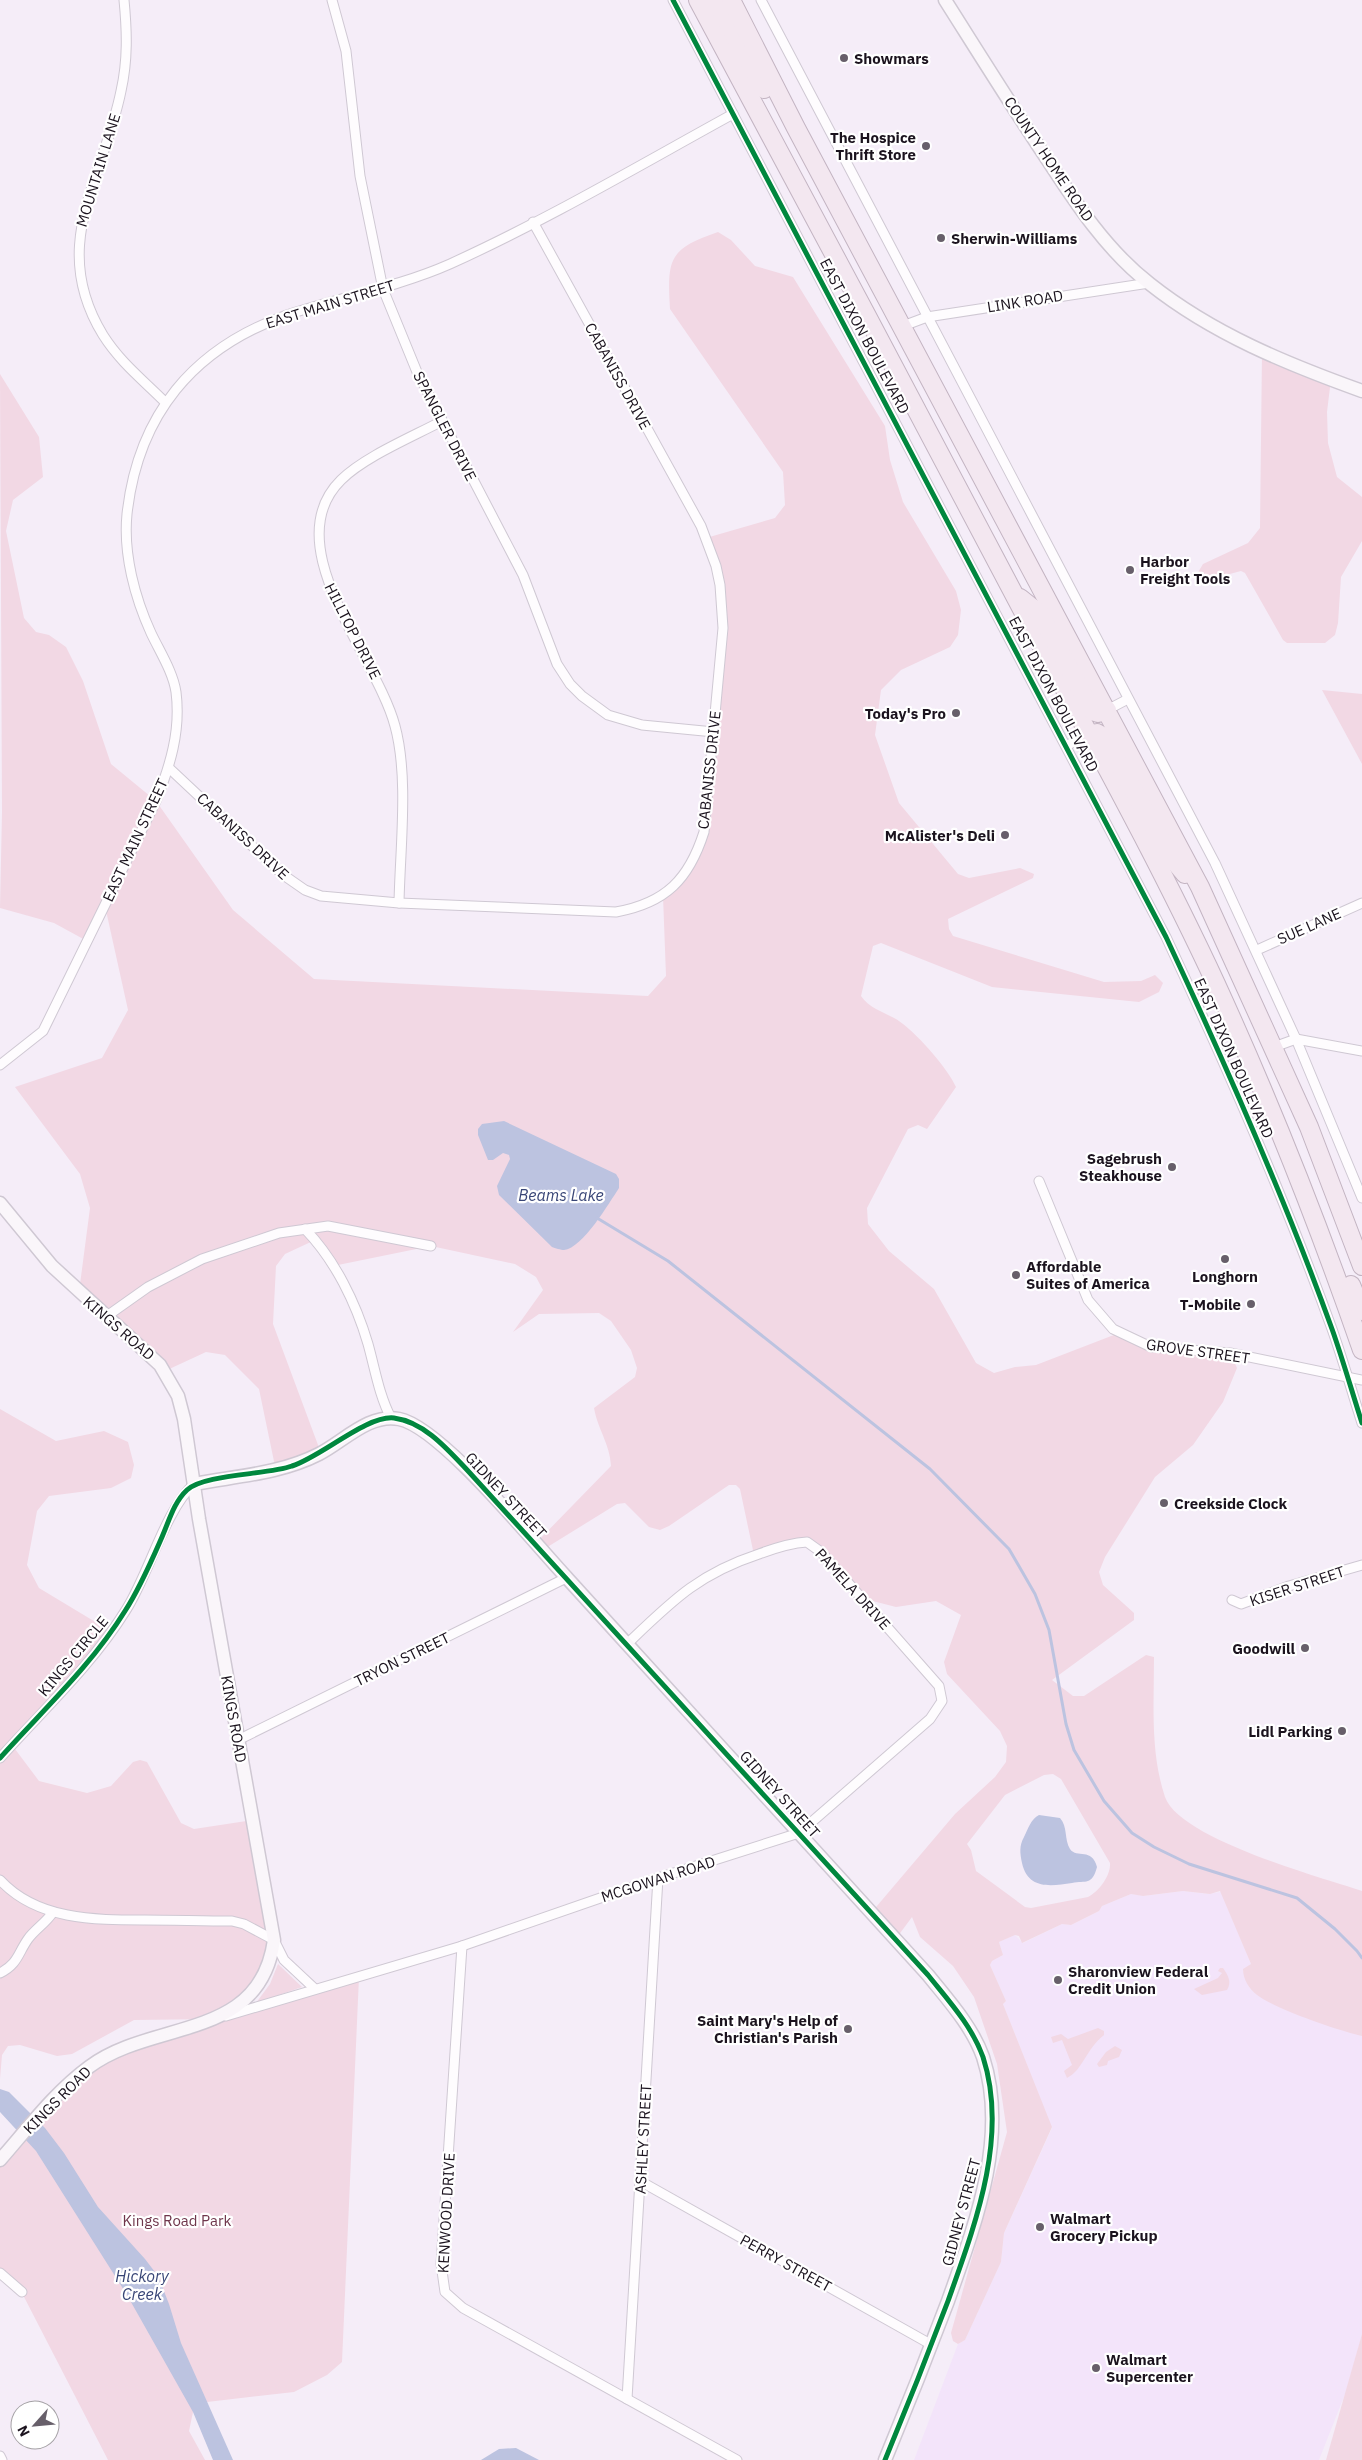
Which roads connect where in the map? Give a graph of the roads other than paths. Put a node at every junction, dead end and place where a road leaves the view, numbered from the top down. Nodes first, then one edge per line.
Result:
1 (124, 0) edge
2 (332, 0) edge
3 (686, 0) edge
4 (698, 0) edge
5 (715, 0) edge
6 (731, 0) edge
7 (761, 0) edge
8 (945, 0) edge
9 (674, 2) edge
10 (733, 114) junction
11 (796, 128) junction
12 (533, 222) junction
13 (1149, 283) junction
14 (383, 289) junction
15 (927, 317) junction
16 (902, 326) junction
17 (1362, 391) edge
18 (165, 402) junction
19 (442, 421) junction
20 (1014, 593) junction
21 (1128, 699) junction
22 (1107, 710) junction
23 (714, 732) junction
24 (1089, 736) junction
25 (1067, 745) junction
26 (169, 768) junction
27 (1200, 887) junction
28 (399, 903) junction
29 (1362, 903) edge
30 (1257, 950) junction
31 (1296, 1039) junction
32 (1274, 1047) junction
33 (1362, 1051) edge
34 (0, 1065) edge
35 (1039, 1180) dead end
36 (1361, 1194) edge
37 (0, 1203) edge
38 (305, 1229) junction
39 (431, 1246) dead end
40 (1332, 1262) junction
41 (1362, 1266) edge
42 (1362, 1311) edge
43 (107, 1316) junction
44 (1362, 1350) edge
45 (1348, 1376) junction
46 (1362, 1380) edge
47 (391, 1418) junction
48 (1362, 1423) edge
49 (194, 1484) junction
50 (1362, 1565) edge
51 (566, 1578) junction
52 (1232, 1600) dead end
53 (627, 1644) junction
54 (939, 1686) joint
55 (238, 1740) junction
56 (0, 1758) edge
57 (799, 1833) junction
58 (658, 1878) junction
59 (0, 1880) edge
60 (53, 1912) junction
61 (274, 1940) junction
62 (462, 1946) junction
63 (0, 1973) edge
64 (315, 1989) junction
65 (216, 2019) junction
66 (0, 2159) edge
67 (640, 2181) junction
68 (0, 2273) edge
69 (22, 2292) dead end
70 (932, 2345) junction
71 (627, 2399) junction
72 (0, 2456) edge
73 (2, 2460) edge
74 (737, 2460) edge
75 (885, 2460) edge

1 - 18 street, MOUNTAIN LANE
2 - 14 street, SPANGLER DRIVE
3 - 9 street, EAST DIXON BOULEVARD
4 - 20 highway, EAST DIXON BOULEVARD
5 - 11 highway
6 - 11 highway
7 - 15 street
8 - 13 street, COUNTY HOME ROAD
9 - 10 street, EAST DIXON BOULEVARD
10 - 12 street, EAST MAIN STREET
10 - 25 street, EAST DIXON BOULEVARD
11 - 16 highway
12 - 14 street, EAST MAIN STREET
12 - 23 street, CABANISS DRIVE
13 - 15 street, LINK ROAD
13 - 17 street, COUNTY HOME ROAD
14 - 18 street, EAST MAIN STREET
14 - 19 street, SPANGLER DRIVE
15 - 16 street, LINK ROAD
15 - 21 street
16 - 22 highway
18 - 26 street, EAST MAIN STREET
19 - 23 street, SPANGLER DRIVE
19 - 28 street, HILLTOP DRIVE
20 - 22 highway
20 - 24 highway, EAST DIXON BOULEVARD
21 - 22 street
21 - 30 street
22 - 27 highway
23 - 28 street, CABANISS DRIVE
24 - 25 street
24 - 27 highway
24 - 40 highway, EAST DIXON BOULEVARD
25 - 45 street, EAST DIXON BOULEVARD
26 - 28 street, CABANISS DRIVE
26 - 34 street, EAST MAIN STREET
27 - 32 highway
29 - 30 street, SUE LANE
30 - 31 street
31 - 32 street
31 - 33 street
31 - 36 street
32 - 41 highway
35 - 45 street, GROVE STREET
37 - 43 street, KINGS ROAD
38 - 39 street
38 - 43 street
38 - 47 street
40 - 42 highway
40 - 44 highway, EAST DIXON BOULEVARD
43 - 49 street, KINGS ROAD
45 - 46 street, GROVE STREET
45 - 48 street, EAST DIXON BOULEVARD
47 - 49 street
47 - 51 street, GIDNEY STREET
49 - 55 street, KINGS ROAD
49 - 56 street, KINGS CIRCLE
50 - 52 street, KISER STREET
51 - 53 street, GIDNEY STREET
51 - 55 street, TRYON STREET
53 - 54 street, PAMELA DRIVE
53 - 57 street, GIDNEY STREET
54 - 57 street, MCGOWAN ROAD
55 - 61 street, KINGS ROAD
57 - 58 street, MCGOWAN ROAD
57 - 70 street, GIDNEY STREET
58 - 62 street, MCGOWAN ROAD
58 - 67 street, ASHLEY STREET
59 - 60 street
60 - 61 street
60 - 63 street
61 - 64 street
61 - 65 street, KINGS ROAD
62 - 64 street, MCGOWAN ROAD
62 - 71 street, KENWOOD DRIVE
64 - 65 street, MCGOWAN ROAD
65 - 66 street, KINGS ROAD
67 - 70 street, PERRY STREET
67 - 71 street, ASHLEY STREET
68 - 69 street
70 - 75 street, GIDNEY STREET
71 - 74 street, KENWOOD DRIVE
72 - 73 street

